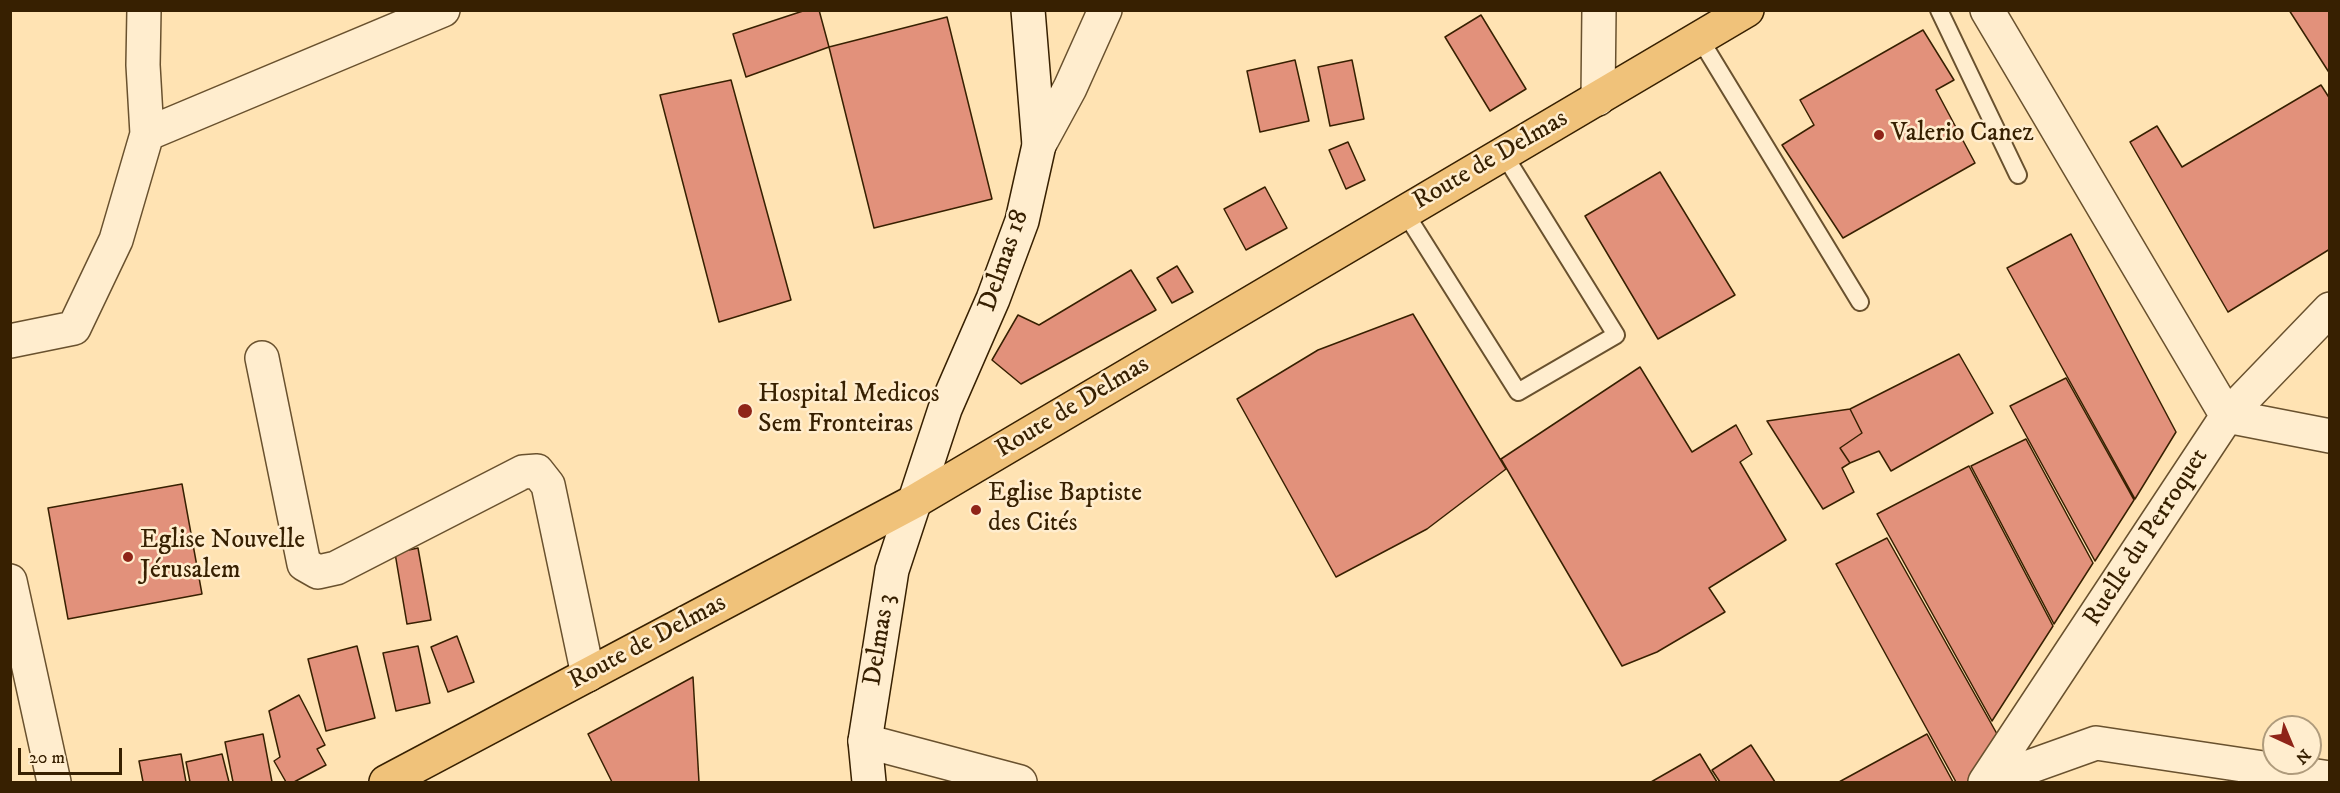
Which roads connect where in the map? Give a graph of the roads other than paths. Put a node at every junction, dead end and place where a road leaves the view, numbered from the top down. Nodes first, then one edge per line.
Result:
1 (144, 10) edge
2 (443, 10) edge
3 (1028, 10) edge
4 (1105, 10) edge
5 (1599, 10) edge
6 (1747, 10) edge
7 (1939, 10) edge
8 (1987, 10) edge
9 (1700, 39) junction
10 (1598, 99) junction
11 (147, 134) junction
12 (1040, 145) junction
13 (1503, 153) junction
14 (2018, 174) dead end
15 (1404, 211) junction
16 (1860, 302) dead end
17 (2330, 309) edge
18 (10, 340) edge
19 (262, 358) dead end
20 (2227, 417) junction
21 (2330, 436) edge
22 (917, 500) junction
23 (10, 581) edge
24 (19, 666) edge
25 (588, 675) junction
26 (865, 741) junction
27 (2330, 778) edge
28 (54, 783) edge
29 (386, 783) edge
30 (869, 783) edge
31 (1020, 783) edge
32 (1986, 783) edge

1 - 11 street
2 - 11 street
3 - 12 street, Delmas 18
4 - 12 street
5 - 10 street
6 - 9 main road, Route de Delmas
7 - 14 lane
8 - 20 street
9 - 10 main road, Route de Delmas
9 - 16 lane
10 - 13 main road, Route de Delmas
11 - 18 street
12 - 22 street, Delmas 18
13 - 15 main road, Route de Delmas
13 - 15 lane
15 - 22 main road, Route de Delmas
17 - 20 street, Ruelle du Perroquet
19 - 25 street
20 - 21 street
20 - 32 street, Ruelle du Perroquet
22 - 25 main road, Route de Delmas
22 - 26 street, Delmas 3
23 - 24 street
24 - 28 street
25 - 29 main road, Route de Delmas
26 - 30 street, Delmas 3
26 - 31 street
27 - 32 street

